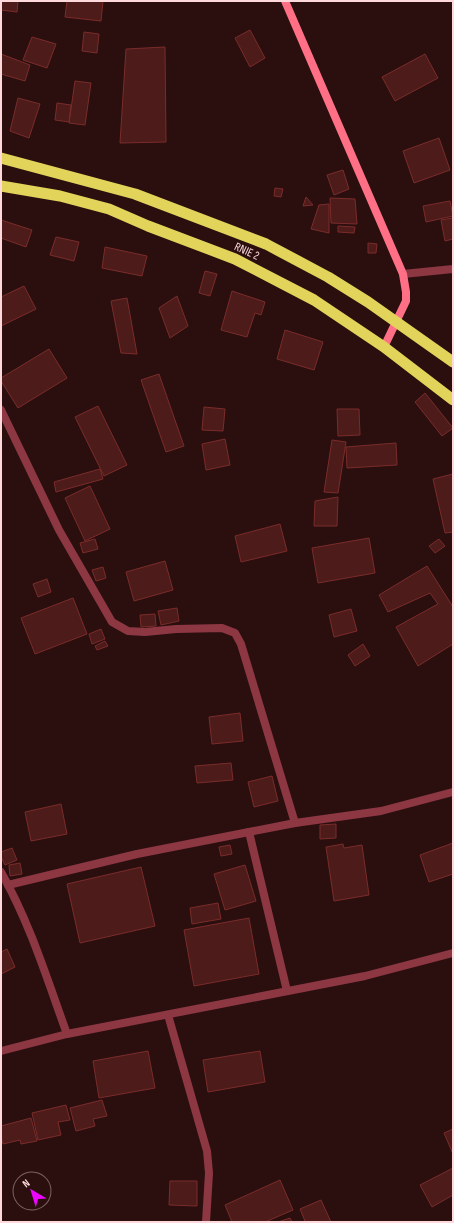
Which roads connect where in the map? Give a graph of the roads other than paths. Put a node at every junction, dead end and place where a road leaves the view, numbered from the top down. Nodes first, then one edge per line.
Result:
1 (285, 1) edge
2 (1, 158) edge
3 (1, 186) edge
4 (453, 269) edge
5 (403, 274) junction
6 (396, 322) junction
7 (384, 347) junction
8 (453, 362) edge
9 (453, 400) edge
10 (1, 410) edge
11 (453, 792) edge
12 (295, 823) junction
13 (249, 832) junction
14 (1, 872) edge
15 (8, 885) junction
16 (453, 953) edge
17 (287, 991) junction
18 (168, 1015) junction
19 (67, 1034) junction
20 (1, 1050) edge
21 (206, 1222) edge

1 - 5 main road
2 - 6 highway, RNIE 2 / RNIE 2
3 - 7 highway, RNIE 2 / RNIE 2
4 - 5 street
5 - 6 main road
6 - 7 main road
6 - 8 highway, RNIE 2 / RNIE 2
7 - 9 highway, RNIE 2 / RNIE 2
10 - 12 street
11 - 12 street
12 - 13 street
13 - 15 street
13 - 17 street
14 - 15 street
15 - 19 street
16 - 17 street
17 - 18 street
18 - 19 street
18 - 21 street
19 - 20 street

